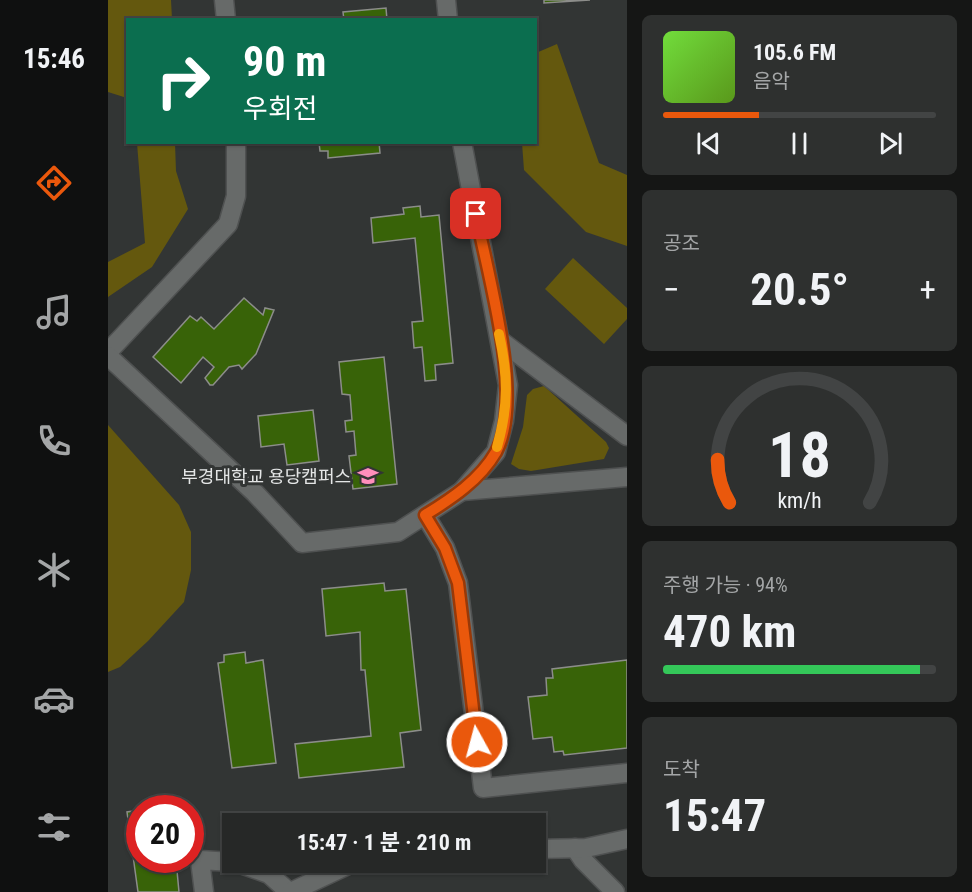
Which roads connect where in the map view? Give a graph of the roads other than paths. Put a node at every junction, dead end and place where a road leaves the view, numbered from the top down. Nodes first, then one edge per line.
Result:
1 (224, 0) edge
2 (446, 0) edge
3 (226, 18) edge
4 (448, 18) edge
5 (236, 144) edge
6 (462, 144) edge
7 (501, 341) junction
8 (108, 354) edge
9 (627, 436) edge
10 (627, 477) edge
11 (462, 491) junction
12 (425, 515) junction
13 (627, 773) edge
14 (627, 839) edge
15 (575, 848) junction
16 (546, 849) edge
17 (222, 861) edge
18 (266, 873) edge
19 (331, 873) edge
20 (204, 892) edge
21 (290, 892) edge
22 (615, 892) edge

1 - 3 lane
2 - 4 lane
5 - 8 lane
6 - 7 lane
7 - 9 lane
7 - 11 lane
8 - 12 lane
10 - 11 lane
11 - 12 lane
12 - 13 lane
14 - 15 lane
15 - 16 lane
15 - 22 lane
17 - 20 lane
18 - 21 lane
19 - 21 lane

